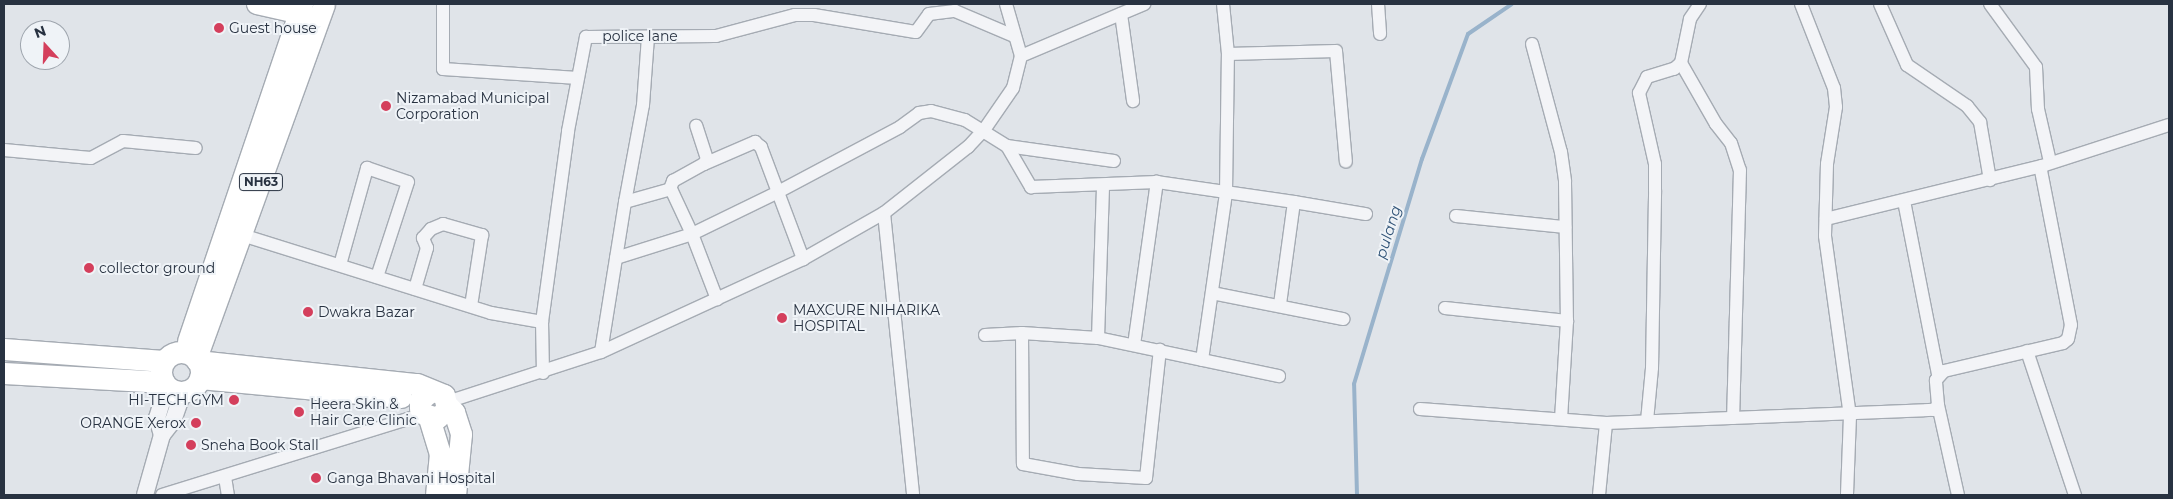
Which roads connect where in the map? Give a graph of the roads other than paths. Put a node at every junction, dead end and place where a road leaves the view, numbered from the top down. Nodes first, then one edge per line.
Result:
1 (256, 4) edge
2 (443, 4) edge
3 (1006, 4) edge
4 (1144, 4) edge
5 (1223, 4) edge
6 (1378, 4) edge
7 (1700, 4) edge
8 (1801, 4) edge
9 (1880, 4) edge
10 (1990, 4) edge
11 (311, 10) edge
12 (1123, 10) edge
13 (1380, 34) dead end
14 (1014, 36) junction
15 (648, 37) junction
16 (1532, 44) dead end
17 (1228, 54) junction
18 (1021, 56) junction
19 (1681, 63) junction
20 (578, 78) junction
21 (1133, 101) dead end
22 (2169, 125) edge
23 (696, 126) dead end
24 (984, 130) junction
25 (1007, 146) junction
26 (196, 148) dead end
27 (4, 150) edge
28 (1114, 161) dead end
29 (1346, 162) dead end
30 (704, 164) junction
31 (2046, 164) junction
32 (1990, 180) junction
33 (1157, 182) junction
34 (1103, 185) junction
35 (670, 189) junction
36 (778, 192) junction
37 (1226, 193) junction
38 (1904, 201) junction
39 (625, 202) junction
40 (1294, 202) junction
41 (884, 213) junction
42 (1366, 214) dead end
43 (1456, 216) dead end
44 (1826, 218) junction
45 (1566, 227) junction
46 (692, 234) junction
47 (242, 235) junction
48 (616, 258) junction
49 (803, 259) junction
50 (340, 265) junction
51 (377, 276) junction
52 (415, 289) junction
53 (1212, 294) junction
54 (717, 299) junction
55 (1280, 304) junction
56 (471, 306) junction
57 (1445, 308) dead end
58 (1343, 318) dead end
59 (1567, 321) junction
60 (542, 322) junction
61 (1022, 333) junction
62 (986, 335) dead end
63 (1098, 338) junction
64 (1134, 345) junction
65 (4, 349) edge
66 (1160, 350) junction
67 (2027, 351) junction
68 (601, 352) junction
69 (1202, 360) junction
70 (194, 363) junction
71 (4, 373) edge
72 (543, 373) junction
73 (1938, 375) junction
74 (1279, 376) dead end
75 (169, 380) junction
76 (433, 405) junction
77 (1938, 405) junction
78 (1420, 410) dead end
79 (1850, 416) junction
80 (1733, 418) junction
81 (1561, 419) junction
82 (1647, 421) junction
83 (1606, 423) junction
84 (225, 477) junction
85 (145, 495) edge
86 (162, 495) edge
87 (228, 495) edge
88 (436, 495) edge
89 (455, 495) edge
90 (913, 495) edge
91 (1600, 495) edge
92 (1847, 495) edge
93 (1958, 495) edge
94 (2075, 495) edge

1 - 11 main road
2 - 20 street
3 - 14 street
4 - 12 street
5 - 17 street
6 - 13 street
7 - 19 street
8 - 44 street
9 - 32 street
10 - 31 street
11 - 47 main road, NH63
11 - 70 main road, NH63
12 - 18 street
12 - 21 street
14 - 15 street, police lane
14 - 18 street
15 - 20 street, police lane
15 - 39 street
16 - 45 street
17 - 29 street
17 - 37 street
18 - 24 street
19 - 80 street
19 - 82 street
20 - 60 street, police lane
22 - 31 street
23 - 30 street
24 - 25 street
24 - 36 street
24 - 41 street
25 - 28 street
25 - 34 street
26 - 27 street
30 - 35 street
30 - 36 street
31 - 32 street
31 - 67 street
32 - 38 street
33 - 34 street
33 - 37 street
33 - 64 street
34 - 63 street
35 - 39 street
35 - 46 street
36 - 46 street
36 - 49 street
37 - 40 street
37 - 53 street
38 - 44 street
38 - 73 street
39 - 48 street
40 - 42 street
40 - 55 street
41 - 49 street
41 - 90 street
43 - 45 street
44 - 79 street
45 - 59 street
46 - 48 street
46 - 54 street
47 - 50 street
47 - 70 main road, NH63
48 - 68 street
49 - 54 street
50 - 51 street
50 - 51 street
51 - 52 street
52 - 56 street
52 - 56 street
53 - 55 street
53 - 69 street
54 - 68 street
55 - 58 street
56 - 60 street
57 - 59 street
59 - 81 street
60 - 72 street, police lane
61 - 62 street
61 - 63 street
61 - 66 street
63 - 64 street
64 - 66 street
65 - 75 main road
66 - 69 street
67 - 73 street
67 - 94 street
68 - 72 street
69 - 74 street
70 - 75 main road
70 - 75 main road
70 - 76 main road
71 - 75 main road
72 - 76 street
73 - 77 street
75 - 85 street
76 - 84 street
76 - 88 main road
76 - 89 main road
77 - 79 street
77 - 93 street
78 - 81 street
79 - 80 street
79 - 92 street
80 - 82 street
81 - 83 street
82 - 83 street
83 - 91 street
84 - 86 street
84 - 87 street

